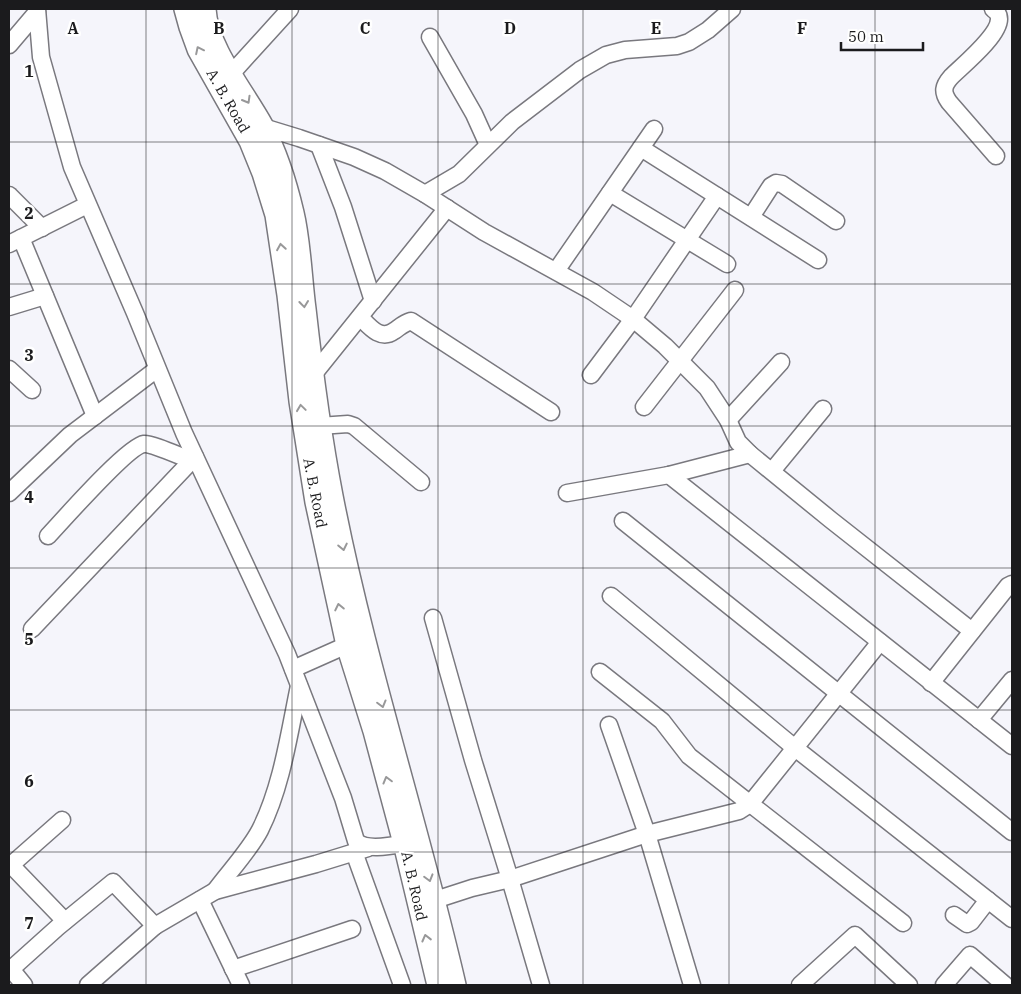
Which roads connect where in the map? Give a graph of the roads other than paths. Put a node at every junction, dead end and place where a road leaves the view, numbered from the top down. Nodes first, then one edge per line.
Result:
1 (185, 9) edge
2 (205, 9) edge
3 (290, 9) edge
4 (732, 9) edge
5 (994, 9) edge
6 (37, 10) edge
7 (430, 37) dead end
8 (9, 45) edge
9 (231, 74) junction
10 (263, 128) junction
11 (654, 129) dead end
12 (319, 144) junction
13 (488, 146) junction
14 (641, 148) junction
15 (996, 156) dead end
16 (610, 193) junction
17 (425, 194) junction
18 (9, 195) edge
19 (717, 196) junction
20 (87, 205) junction
21 (447, 208) junction
22 (750, 217) junction
23 (836, 221) dead end
24 (42, 228) junction
25 (687, 240) junction
26 (15, 241) edge
27 (818, 260) dead end
28 (727, 264) dead end
29 (556, 271) junction
30 (735, 290) dead end
31 (44, 296) junction
32 (373, 300) junction
33 (9, 307) edge
34 (360, 317) junction
35 (633, 319) junction
36 (681, 362) junction
37 (782, 362) dead end
38 (9, 368) edge
39 (313, 375) junction
40 (591, 375) dead end
41 (160, 376) junction
42 (32, 390) dead end
43 (644, 407) dead end
44 (823, 409) dead end
45 (551, 412) dead end
46 (95, 416) junction
47 (728, 420) junction
48 (319, 426) junction
49 (750, 454) junction
50 (316, 455) junction
51 (193, 459) junction
52 (772, 471) junction
53 (669, 474) junction
54 (421, 482) dead end
55 (9, 493) edge
56 (567, 493) dead end
57 (324, 500) junction
58 (623, 521) dead end
59 (48, 536) dead end
60 (1012, 584) edge
61 (611, 596) dead end
62 (433, 618) dead end
63 (32, 629) dead end
64 (972, 631) junction
65 (880, 642) junction
66 (348, 645) junction
67 (293, 669) junction
68 (600, 672) dead end
69 (1012, 680) edge
70 (932, 683) junction
71 (299, 686) junction
72 (838, 693) junction
73 (979, 720) junction
74 (609, 724) dead end
75 (1012, 746) edge
76 (795, 748) junction
77 (750, 804) junction
78 (62, 820) dead end
79 (1012, 832) edge
80 (647, 834) junction
81 (411, 842) junction
82 (361, 850) junction
83 (10, 866) edge
84 (504, 880) junction
85 (215, 892) junction
86 (200, 900) junction
87 (435, 900) junction
88 (988, 900) junction
89 (954, 915) dead end
90 (1012, 919) edge
91 (65, 921) junction
92 (903, 924) dead end
93 (155, 926) junction
94 (352, 929) dead end
95 (233, 969) junction
96 (10, 970) edge
97 (805, 984) edge
98 (24, 985) edge
99 (88, 985) edge
100 (241, 985) edge
101 (402, 985) edge
102 (438, 985) edge
103 (455, 985) edge
104 (541, 985) edge
105 (692, 985) edge
106 (909, 985) edge
107 (944, 985) edge
108 (1005, 985) edge

50 -> 1 main road, A. B. Road
2 - 9 main road, A. B. Road
3 - 9 street
4 - 13 street
5 - 15 street
6 - 8 street
6 - 20 street
7 - 13 street
9 -> 10 main road, A. B. Road
10 - 12 street
10 -> 39 main road, A. B. Road
11 - 14 street
12 - 17 street
12 - 32 street
13 - 17 street
14 - 16 street
14 - 19 street
16 - 25 street
16 - 29 street
17 - 21 street
18 - 24 street
19 - 22 street
19 - 25 street
20 - 24 street
20 - 41 street
21 - 29 street
21 - 32 street
22 - 23 street
22 - 27 street
24 - 26 street
25 - 28 street
25 - 35 street
26 - 31 street
29 - 35 street
30 - 36 street
31 - 33 street
31 - 46 street
32 - 34 street
34 - 39 street
34 - 45 street
35 - 36 street
35 - 40 street
36 - 43 street
36 - 47 street
37 - 47 street
38 - 42 street
39 - 48 main road, A. B. Road
41 - 46 street
41 - 51 street
44 - 52 street
46 - 55 street
47 - 49 street
48 - 50 main road, A. B. Road
48 - 54 street
49 - 52 street
49 - 53 street
50 - 57 main road, A. B. Road
51 - 59 street
51 - 63 street
51 - 67 street
52 - 64 street
53 - 56 street
53 - 65 street
66 -> 57 main road, A. B. Road
57 -> 81 main road, A. B. Road
58 - 72 street
60 - 64 street
61 - 76 street
62 - 84 street
64 - 70 street
65 - 70 street
65 - 72 street
66 - 67 street
81 -> 66 main road, A. B. Road
67 - 71 street
68 - 77 street
69 - 73 street
70 - 73 street
71 - 82 street
71 - 85 street
72 - 76 street
72 - 79 street
73 - 75 street
74 - 80 street
76 - 77 street
76 - 88 street
77 - 80 street
77 - 92 street
78 - 83 street
80 - 84 street
80 - 105 street
81 - 82 street
81 -> 87 main road, A. B. Road
102 -> 81 main road, A. B. Road
82 - 85 street
82 - 101 street
83 - 91 street
84 - 87 street
84 - 104 street
85 - 86 street
86 - 93 street
86 - 95 street
87 - 103 main road, A. B. Road
88 - 89 street
88 - 90 street
91 - 93 street
91 - 96 street
93 - 99 street
94 - 95 street
95 - 100 street
96 - 98 street
97 - 106 street
107 - 108 street

